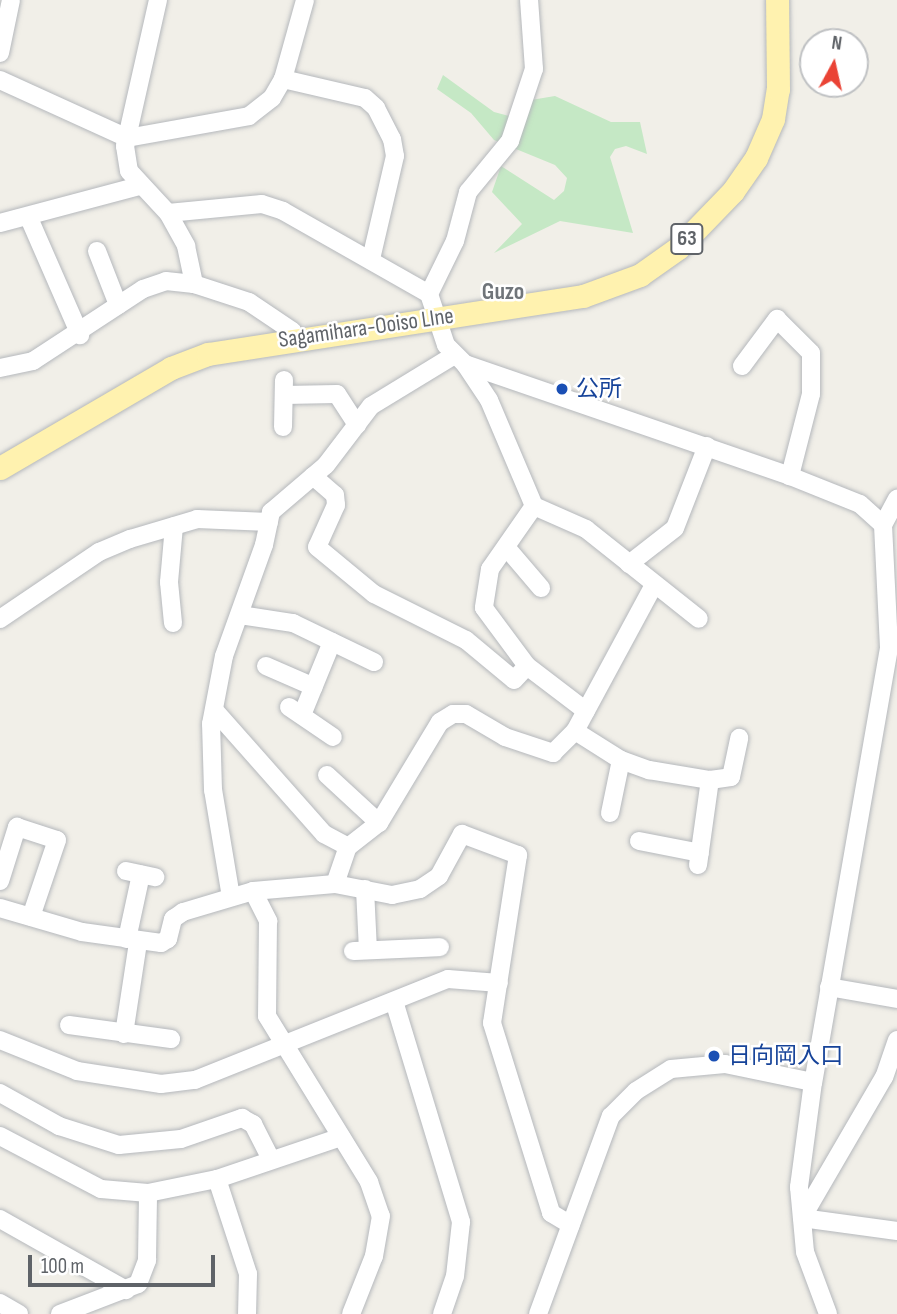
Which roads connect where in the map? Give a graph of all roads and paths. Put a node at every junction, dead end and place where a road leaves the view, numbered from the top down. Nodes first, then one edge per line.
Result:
1 (11, 0) edge
2 (158, 0) edge
3 (305, 0) edge
4 (529, 0) edge
5 (777, 0) edge
6 (2, 29) edge
7 (0, 53) edge
8 (284, 79) junction
9 (0, 80) edge
10 (127, 138) junction
11 (139, 186) junction
12 (168, 213) junction
13 (29, 218) junction
14 (0, 223) edge
15 (97, 251) dead end
16 (371, 259) junction
17 (194, 284) junction
18 (429, 294) junction
19 (118, 305) junction
20 (436, 318) junction
21 (80, 335) junction
22 (294, 338) junction
23 (459, 360) junction
24 (742, 366) dead end
25 (0, 368) edge
26 (357, 425) junction
27 (283, 427) dead end
28 (707, 446) junction
29 (0, 468) edge
30 (313, 476) junction
31 (790, 476) junction
32 (897, 499) edge
33 (534, 506) junction
34 (269, 522) junction
35 (174, 526) junction
36 (883, 526) junction
37 (506, 547) junction
38 (629, 564) junction
39 (653, 584) junction
40 (541, 588) dead end
41 (240, 615) junction
42 (0, 619) edge
43 (699, 619) dead end
44 (173, 623) dead end
45 (332, 642) junction
46 (893, 651) edge
47 (374, 662) dead end
48 (266, 666) dead end
49 (527, 666) junction
50 (314, 687) junction
51 (586, 711) junction
52 (216, 712) junction
53 (575, 731) junction
54 (333, 737) dead end
55 (739, 738) dead end
56 (621, 760) junction
57 (338, 779) dead end
58 (710, 780) junction
59 (610, 813) dead end
60 (379, 823) junction
61 (639, 841) dead end
62 (348, 847) junction
63 (140, 874) dead end
64 (0, 881) edge
65 (335, 884) junction
66 (365, 889) junction
67 (253, 891) junction
68 (231, 897) junction
69 (0, 908) edge
70 (31, 917) junction
71 (132, 940) junction
72 (440, 947) dead end
73 (499, 984) junction
74 (829, 987) junction
75 (897, 999) edge
76 (394, 1001) junction
77 (69, 1025) dead end
78 (124, 1034) junction
79 (171, 1039) dead end
80 (0, 1040) edge
81 (897, 1040) edge
82 (283, 1044) junction
83 (813, 1082) junction
84 (0, 1093) edge
85 (0, 1136) edge
86 (341, 1138) junction
87 (271, 1159) junction
88 (217, 1179) junction
89 (148, 1193) junction
90 (802, 1218) junction
91 (0, 1219) edge
92 (571, 1225) junction
93 (897, 1231) edge
94 (126, 1290) junction
95 (0, 1303) edge
96 (74, 1312) edge
97 (19, 1314) edge
98 (247, 1314) edge
99 (351, 1314) edge
100 (442, 1314) edge
101 (538, 1314) edge
102 (828, 1314) edge

1 - 6 street
2 - 10 street
3 - 8 street
4 - 18 street
5 - 20 main road, Sagamihara-Ooiso LIne / 63
6 - 7 street
8 - 10 street
8 - 16 street
9 - 10 street
10 - 11 street
11 - 12 street
11 - 13 street
12 - 16 street
12 - 17 street
13 - 14 street
13 - 21 street
15 - 19 street
16 - 18 street
17 - 19 street
17 - 22 street
18 - 20 street
19 - 21 street
20 - 22 main road, Sagamihara-Ooiso LIne / 63
20 - 23 street
21 - 25 street
22 - 29 main road, Sagamihara-Ooiso LIne / 63
23 - 26 street
23 - 28 street
23 - 33 street
24 - 31 street
26 - 27 street
26 - 30 street
28 - 31 street
28 - 38 street
30 - 34 street
30 - 49 street
31 - 36 street
32 - 36 street
33 - 37 street
33 - 38 street
34 - 35 street
34 - 41 street
35 - 42 street
35 - 44 street
36 - 46 street
37 - 40 street
37 - 49 street
38 - 39 street
39 - 43 street
39 - 51 street
41 - 45 street
41 - 52 street
45 - 47 street
45 - 50 street
46 - 74 street
48 - 50 street
49 - 51 street
50 - 54 street
51 - 53 street
52 - 62 street
52 - 68 street
53 - 56 street
53 - 60 street
55 - 58 street
56 - 58 street
56 - 59 street
57 - 60 street
58 - 61 street
60 - 62 street
62 - 65 street
63 - 71 street
64 - 70 street
65 - 66 street
65 - 67 street
66 - 72 street
66 - 73 street
67 - 68 street
67 - 82 street
68 - 71 street
69 - 70 street
70 - 71 street
71 - 78 street
73 - 76 street
73 - 92 street
74 - 75 street
74 - 83 street
76 - 82 street
76 - 100 street
77 - 78 street
78 - 79 street
80 - 82 street
81 - 90 street
82 - 86 street
83 - 90 street
83 - 92 street
84 - 87 street
85 - 89 street
86 - 87 street
86 - 99 street
87 - 88 street
88 - 89 street
88 - 98 street
89 - 94 street
90 - 93 street
90 - 102 street
91 - 94 street
92 - 101 street
94 - 96 street
95 - 97 street

